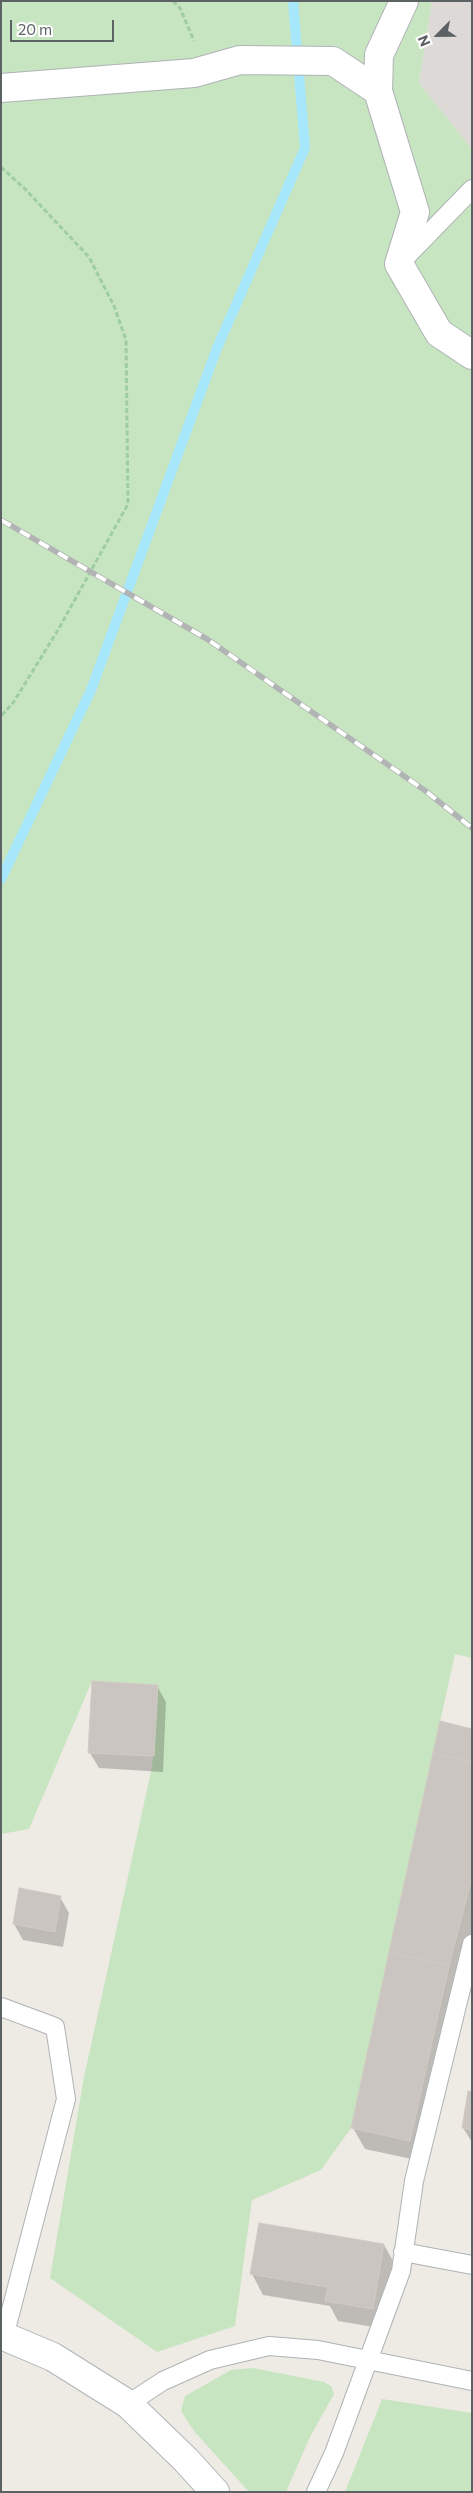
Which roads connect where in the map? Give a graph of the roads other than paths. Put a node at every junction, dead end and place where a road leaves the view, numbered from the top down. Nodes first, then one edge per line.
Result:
1 (404, 1) edge
2 (1, 88) edge
3 (378, 91) junction
4 (472, 189) edge
5 (399, 264) junction
6 (472, 355) edge
7 (472, 1944) edge
8 (1, 2007) edge
9 (403, 2252) junction
10 (472, 2266) edge
11 (3, 2336) edge
12 (369, 2361) junction
13 (472, 2381) edge
14 (128, 2404) junction
15 (215, 2492) edge
16 (316, 2492) edge

1 - 3 street
2 - 3 street
3 - 5 street
4 - 5 lane
5 - 6 street
7 - 9 lane
8 - 11 lane
9 - 10 lane
9 - 12 lane
11 - 14 street
12 - 13 lane
12 - 14 lane
12 - 16 lane
14 - 15 street

